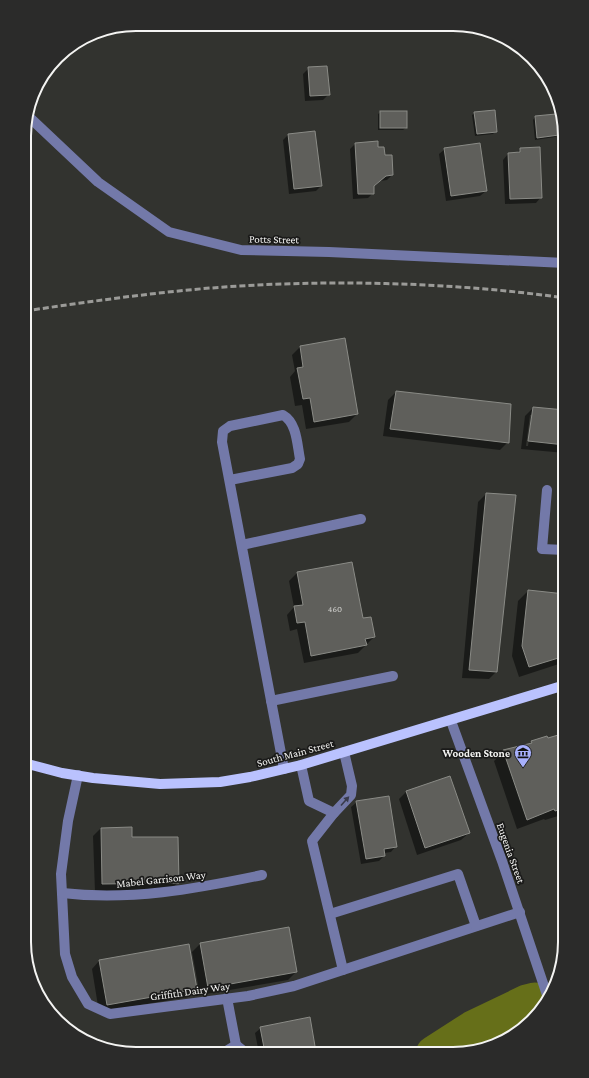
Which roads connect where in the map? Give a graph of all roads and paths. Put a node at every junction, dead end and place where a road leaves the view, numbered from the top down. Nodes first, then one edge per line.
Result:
1 (33, 120) edge
2 (558, 263) edge
3 (230, 480) junction
4 (547, 490) dead end
5 (361, 519) dead end
6 (242, 545) junction
7 (558, 550) edge
8 (393, 676) dead end
9 (558, 687) edge
10 (271, 700) junction
11 (451, 721) junction
12 (344, 752) junction
13 (31, 765) edge
14 (301, 765) junction
15 (284, 769) junction
16 (78, 776) junction
17 (334, 813) junction
18 (262, 875) dead end
19 (62, 893) junction
20 (520, 912) junction
21 (330, 914) junction
22 (476, 926) junction
23 (343, 970) junction
24 (546, 991) edge
25 (227, 998) junction
26 (236, 1045) junction
27 (233, 1047) edge
28 (238, 1047) edge

1 - 2 street, Potts Street
3 - 3 street
3 - 6 street
4 - 7 street
5 - 6 street
6 - 10 street
8 - 10 street
9 - 11 main road, South Main Street
10 - 15 street
11 - 12 main road, South Main Street
11 - 20 street, Eugenia Street
12 - 14 main road, South Main Street
17 -> 12 street
13 - 16 main road, South Main Street
14 - 15 main road, South Main Street
14 - 17 street
15 - 16 main road, South Main Street
16 - 19 street, Griffith Dairy Way
17 - 21 street
18 - 19 street, Mabel Garrison Way
19 - 25 street, Griffith Dairy Way
20 - 22 street, Griffith Dairy Way
20 - 24 street, Eugenia Street
21 - 22 street
21 - 23 street
22 - 23 street, Griffith Dairy Way
23 - 25 street, Griffith Dairy Way
25 - 26 street
26 - 27 street
26 - 28 street

